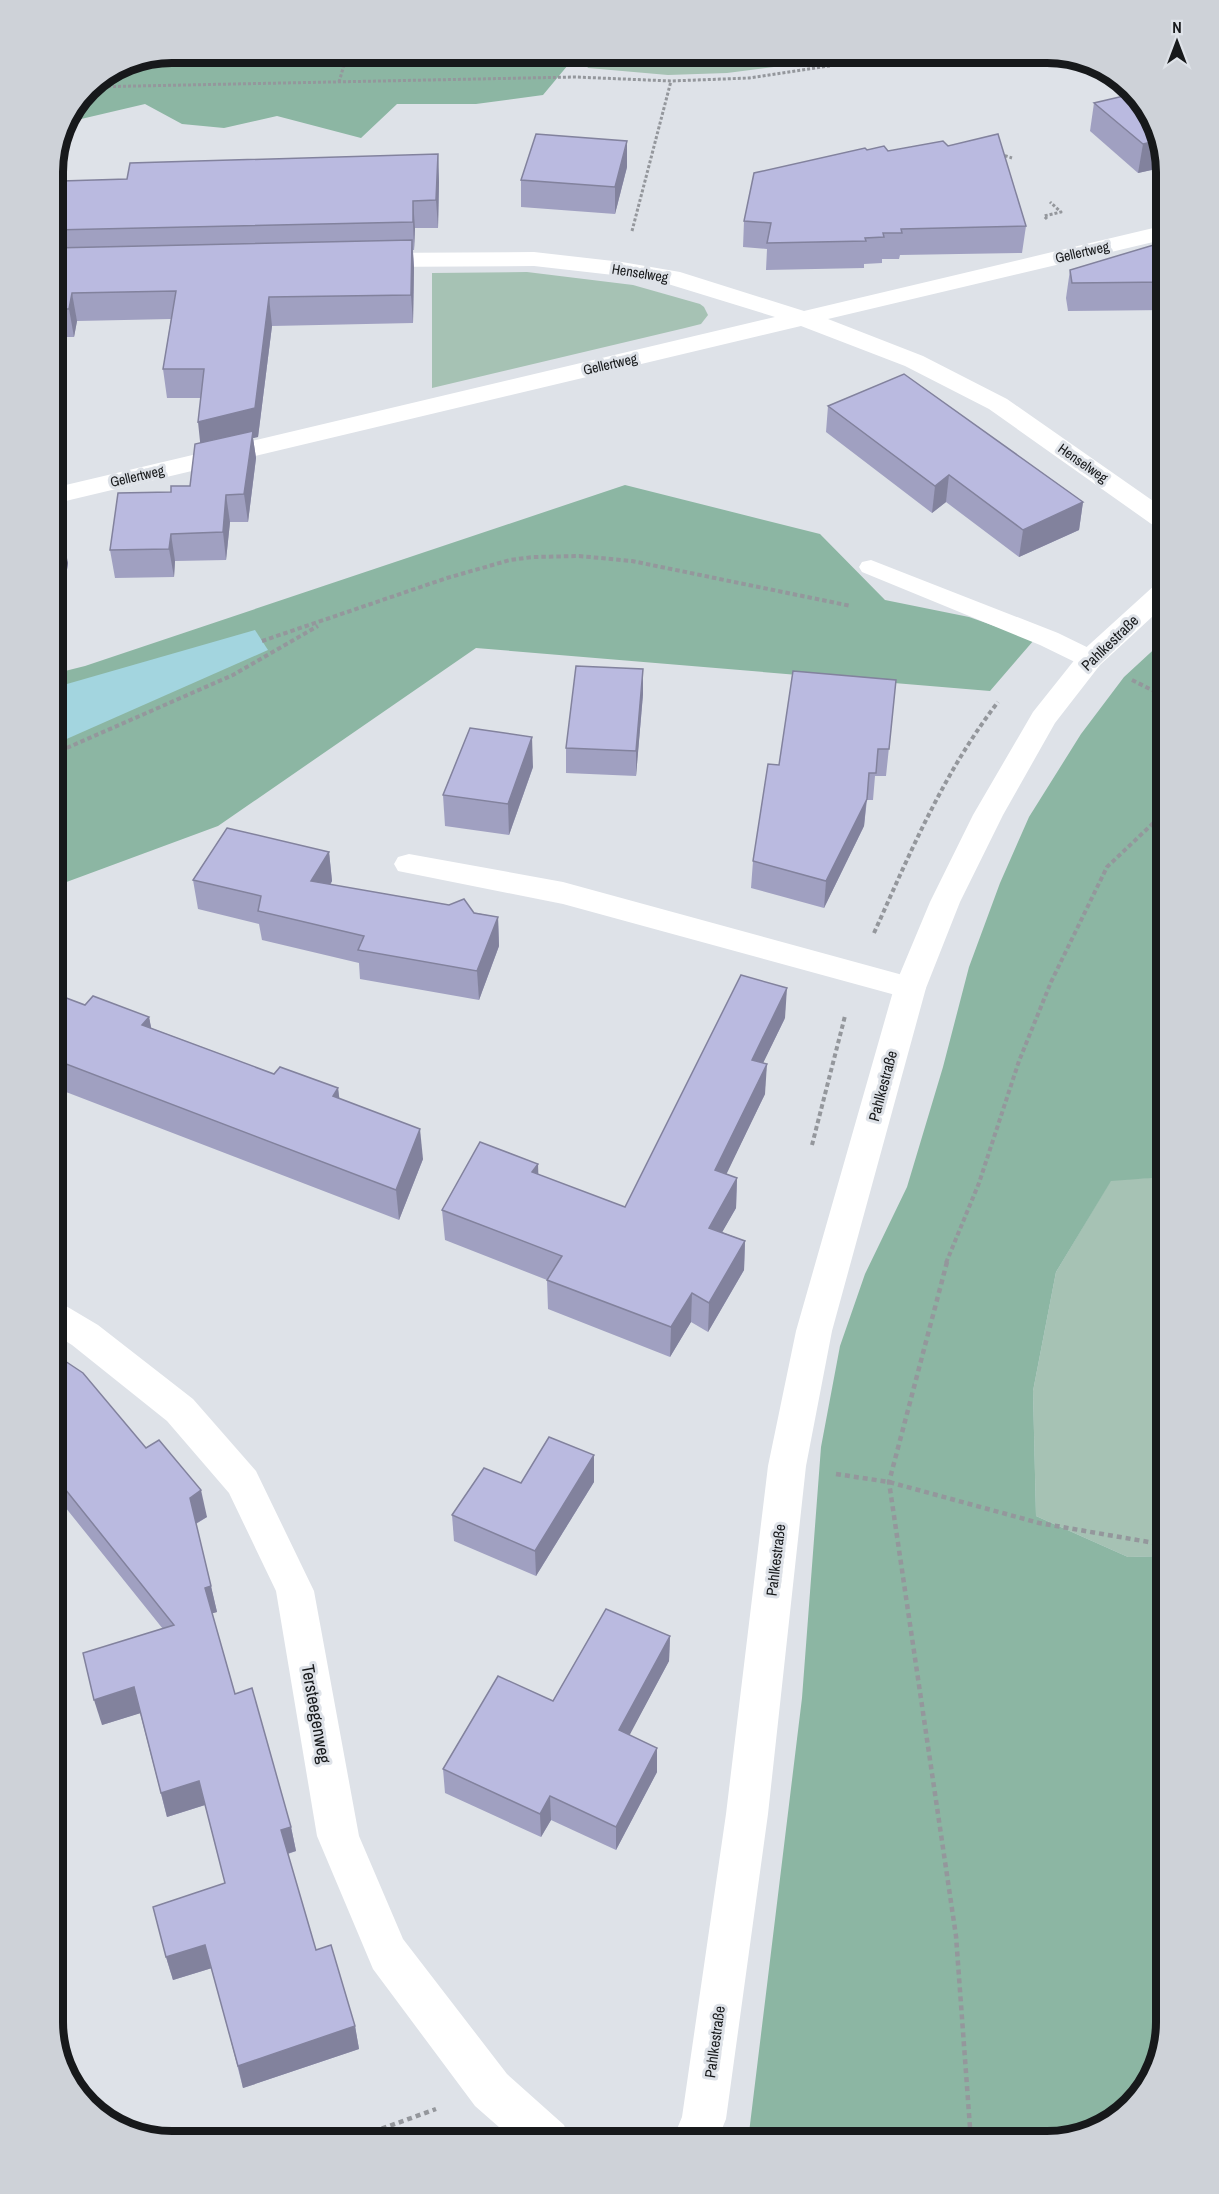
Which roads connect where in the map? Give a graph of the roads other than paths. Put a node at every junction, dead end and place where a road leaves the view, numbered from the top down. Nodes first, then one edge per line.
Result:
1 (1156, 235) edge
2 (345, 260) edge
3 (802, 318) junction
4 (63, 494) edge
5 (1156, 514) edge
6 (871, 567) dead end
7 (1156, 600) edge
8 (1090, 659) junction
9 (409, 864) dead end
10 (910, 988) junction
11 (63, 1322) edge
12 (537, 2131) edge
13 (699, 2131) edge

1 - 3 street, Gellertweg
2 - 3 street, Henselweg
3 - 4 street, Gellertweg
3 - 5 street, Henselweg
6 - 8 lane
7 - 8 street, Pahlkestraße
8 - 10 street, Pahlkestraße
9 - 10 street
10 - 13 street, Pahlkestraße
11 - 12 street, Tersteegenweg

